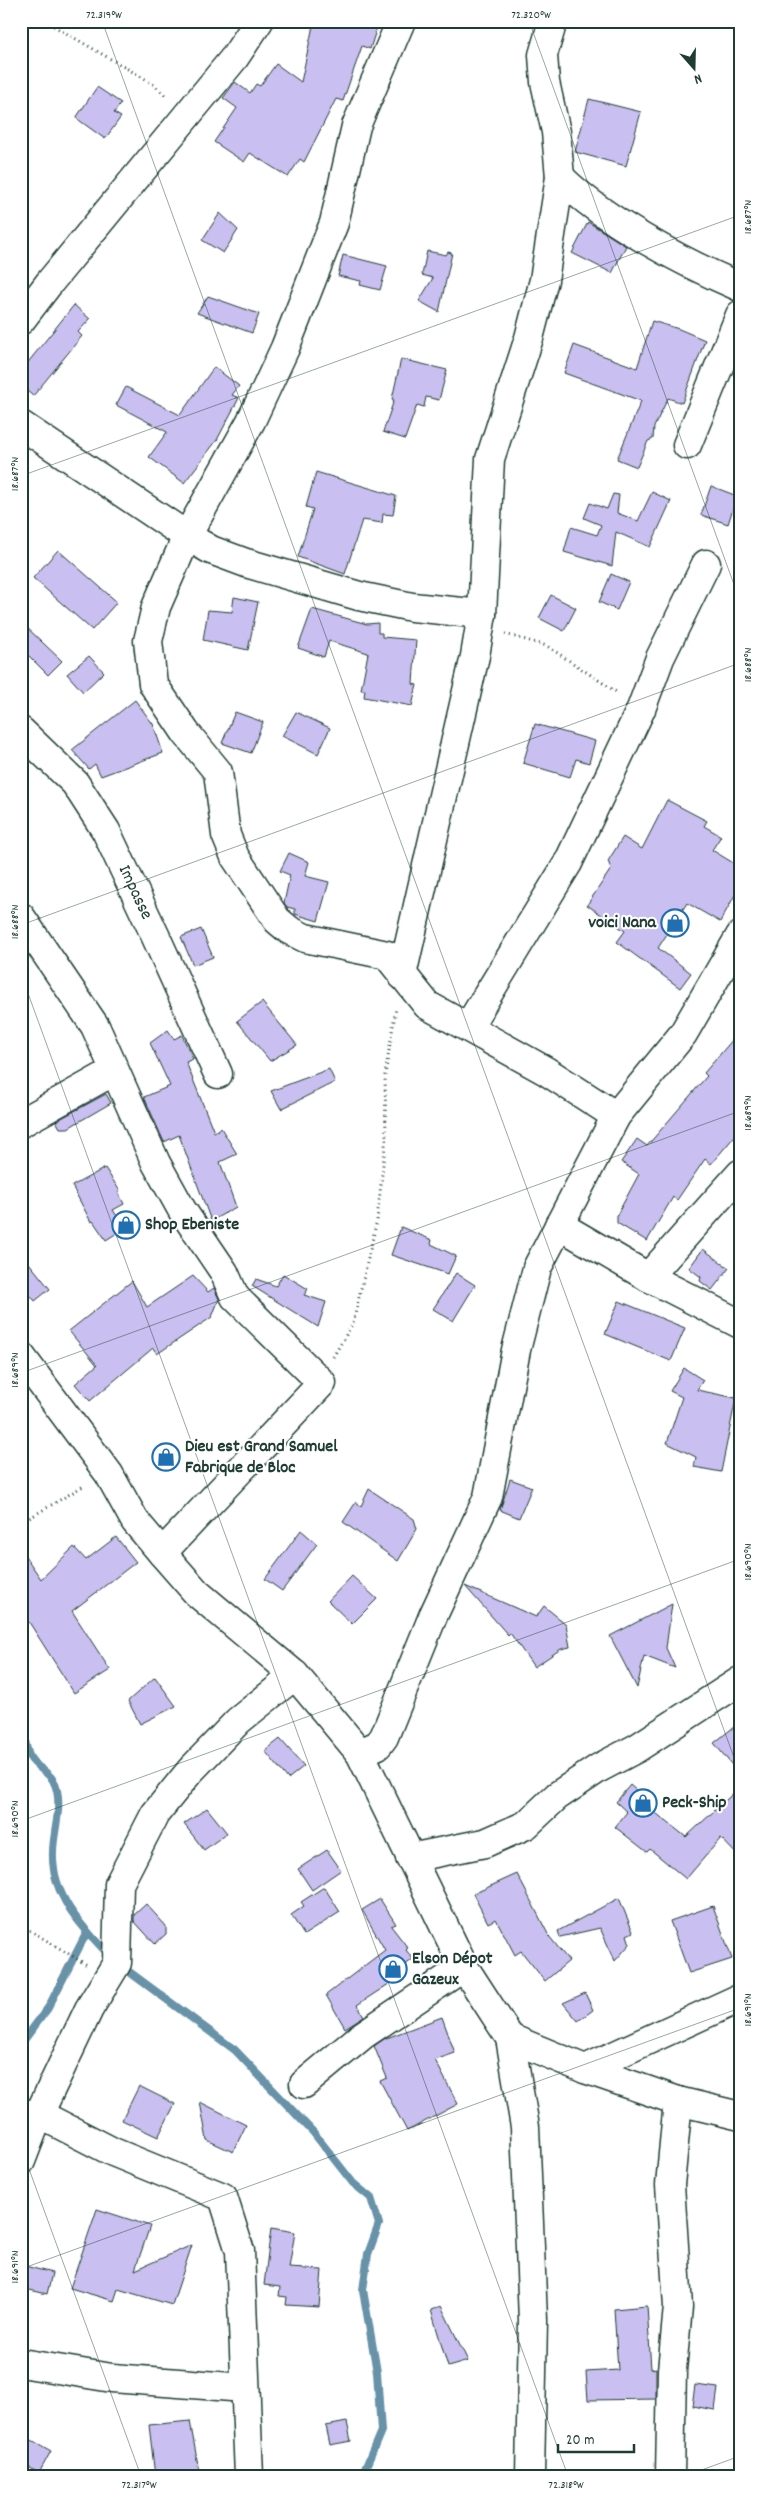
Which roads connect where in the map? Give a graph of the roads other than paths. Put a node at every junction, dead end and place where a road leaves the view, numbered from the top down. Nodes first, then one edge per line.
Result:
1 (259, 21) edge
2 (401, 21) edge
3 (552, 21) edge
4 (560, 177) junction
5 (740, 286) edge
6 (740, 315) edge
7 (21, 320) edge
8 (21, 425) edge
9 (687, 445) dead end
10 (187, 536) junction
11 (706, 564) dead end
12 (480, 620) junction
13 (21, 731) edge
14 (21, 917) edge
15 (740, 936) edge
16 (402, 975) junction
17 (468, 1026) junction
18 (114, 1071) junction
19 (218, 1074) dead end
20 (616, 1116) junction
21 (21, 1123) edge
22 (740, 1174) edge
23 (559, 1225) junction
24 (648, 1277) junction
25 (740, 1324) edge
26 (21, 1356) edge
27 (162, 1553) junction
28 (295, 1675) junction
29 (740, 1682) edge
30 (360, 1753) junction
31 (410, 1858) junction
32 (464, 1967) junction
33 (740, 1998) edge
34 (510, 2038) junction
35 (585, 2068) junction
36 (304, 2084) dead end
37 (678, 2101) junction
38 (30, 2114) edge
39 (740, 2116) edge
40 (21, 2161) edge
41 (21, 2363) edge
42 (245, 2388) junction
43 (248, 2476) edge
44 (530, 2476) edge
45 (670, 2476) edge

1 - 7 street
2 - 10 street
3 - 4 street
4 - 5 street
4 - 12 street
6 - 9 street
8 - 10 street
10 - 12 street
10 - 16 street
11 - 17 street
12 - 16 street
13 - 19 street, Impasse
14 - 18 street
15 - 20 street
16 - 17 street
17 - 20 street
18 - 21 street
18 - 27 street
20 - 23 street
22 - 24 street
23 - 24 street
23 - 30 street
24 - 25 street
26 - 27 street
27 - 28 street
28 - 30 street
28 - 38 street
29 - 31 street
30 - 31 street
31 - 32 street
32 - 34 street
32 - 36 street
33 - 35 street
34 - 35 street
34 - 44 street
35 - 37 street
37 - 39 street
37 - 45 street
38 - 40 street
38 - 42 street
41 - 42 street
42 - 43 street

